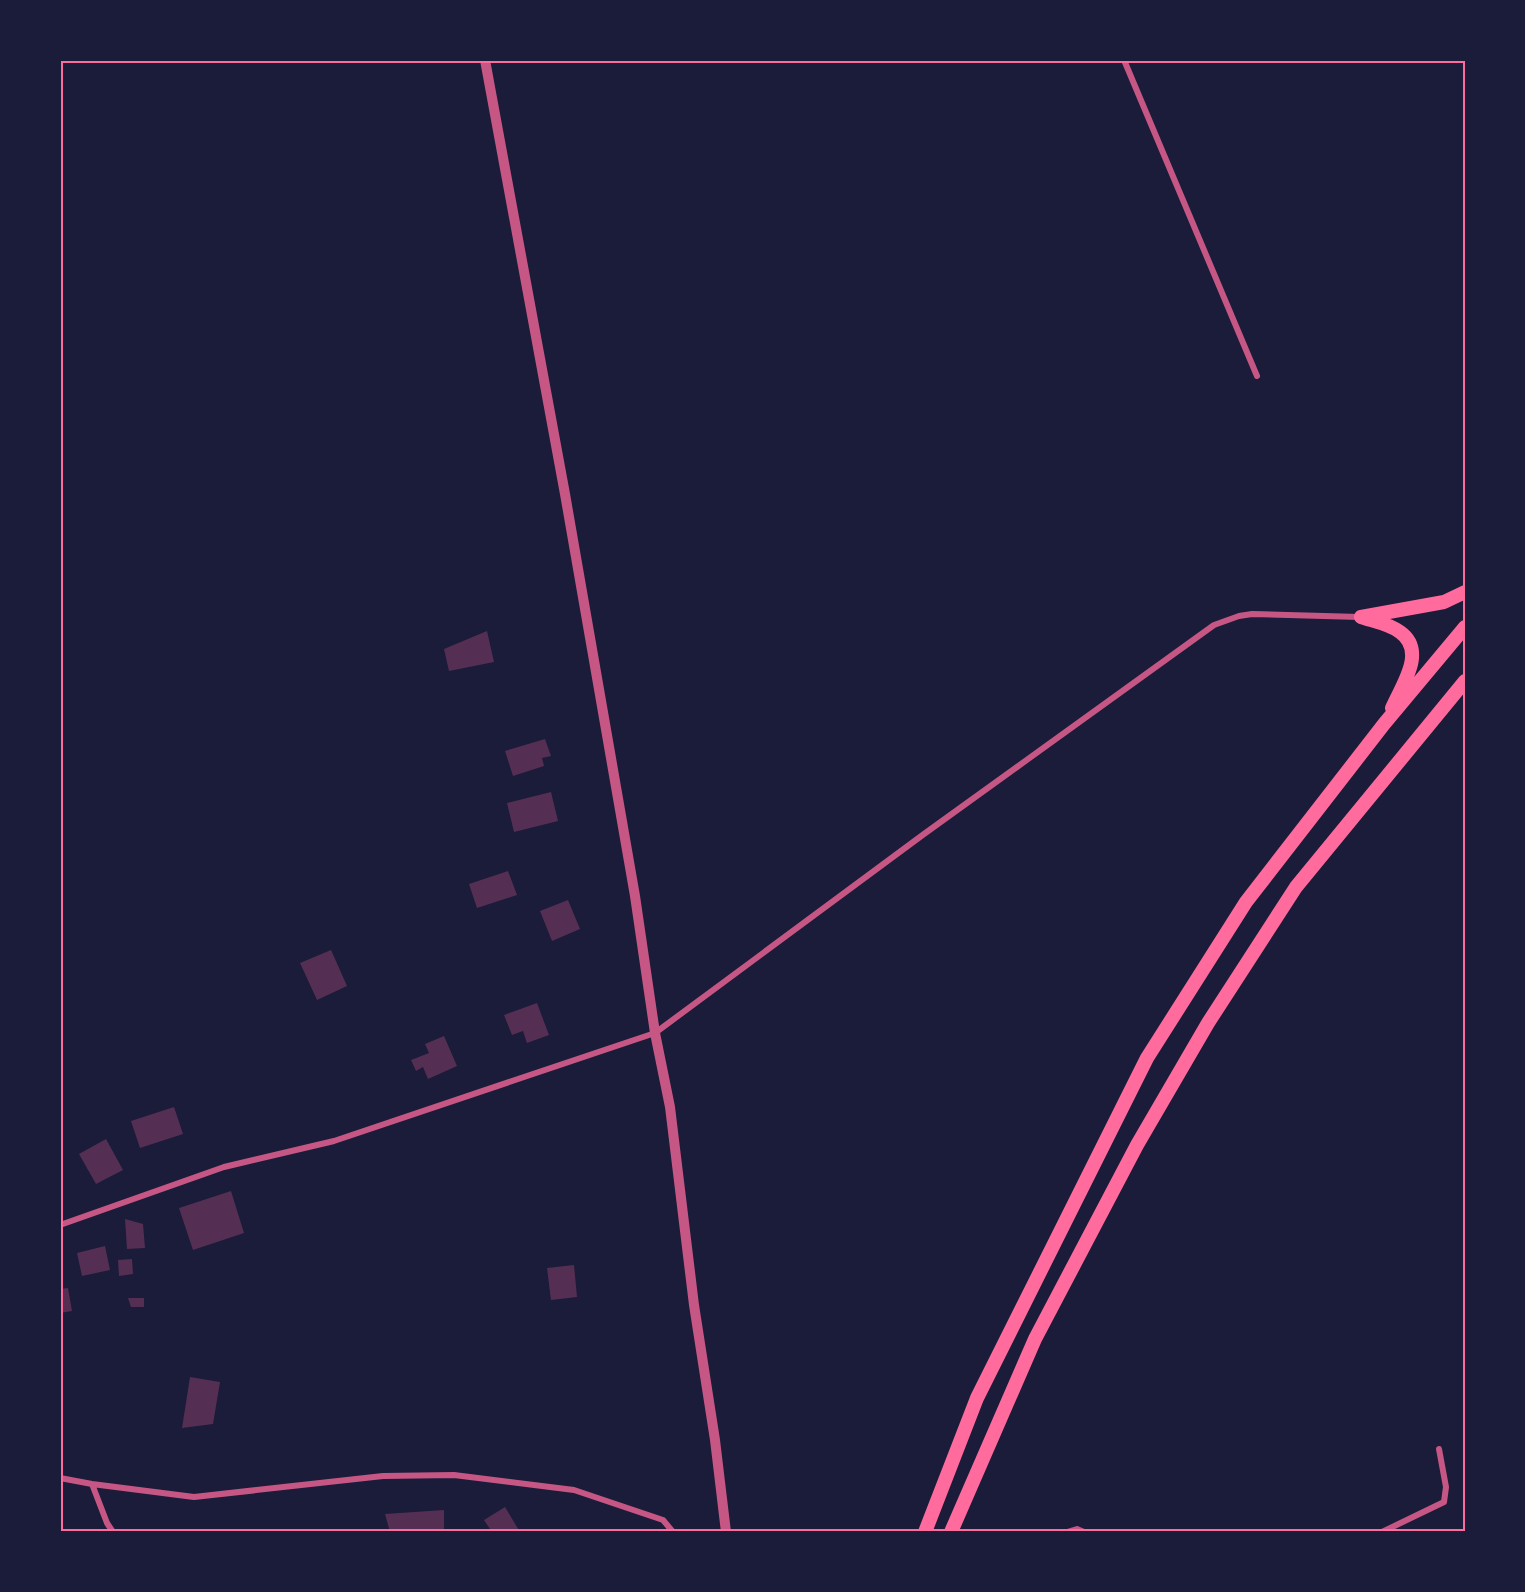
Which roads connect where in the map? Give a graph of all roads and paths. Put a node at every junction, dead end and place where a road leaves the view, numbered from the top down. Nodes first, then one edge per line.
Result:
1 (485, 60) edge
2 (1124, 60) edge
3 (1257, 376) dead end
4 (1465, 592) edge
5 (1361, 617) junction
6 (1465, 627) edge
7 (1465, 681) edge
8 (1384, 724) junction
9 (655, 1033) junction
10 (60, 1225) edge
11 (1439, 1449) dead end
12 (60, 1478) edge
13 (92, 1484) junction
14 (113, 1532) edge
15 (673, 1532) edge
16 (726, 1532) edge
17 (925, 1532) edge
18 (951, 1532) edge
19 (1066, 1532) edge
20 (1084, 1532) edge
21 (1382, 1532) edge

1 - 9 street
2 - 3 street
4 - 5 highway
5 - 8 highway
5 - 9 street
6 - 8 highway
7 - 18 highway
8 - 17 highway
9 - 10 street
9 - 16 street
11 - 21 street
12 - 13 street
13 - 14 street
13 - 15 street
19 - 20 street

